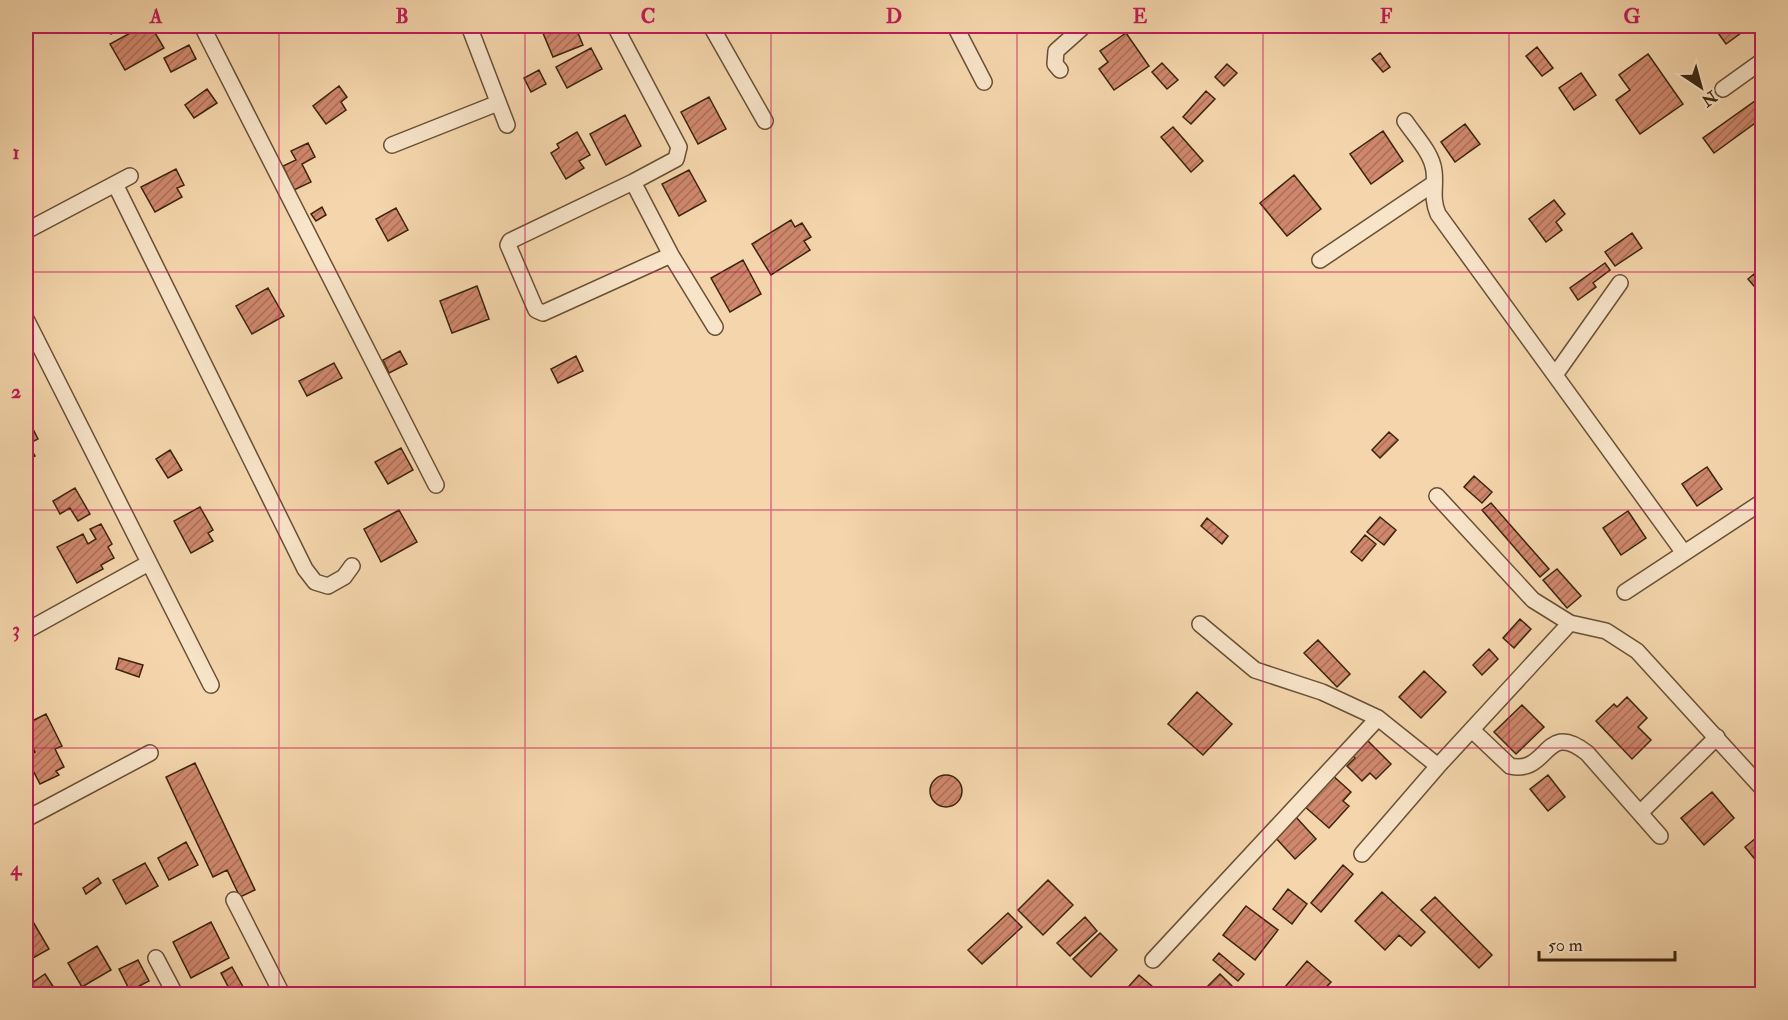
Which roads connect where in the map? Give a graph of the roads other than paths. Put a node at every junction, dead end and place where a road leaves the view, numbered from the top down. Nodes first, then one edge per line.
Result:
1 (202, 26) edge
2 (468, 26) edge
3 (615, 26) edge
4 (711, 26) edge
5 (955, 26) edge
6 (1084, 26) edge
7 (1762, 61) edge
8 (1060, 70) dead end
9 (984, 81) dead end
10 (1723, 89) dead end
11 (498, 103) junction
12 (765, 121) dead end
13 (1405, 121) dead end
14 (507, 125) dead end
15 (392, 145) dead end
16 (130, 176) dead end
17 (633, 182) junction
18 (115, 184) junction
19 (1433, 184) junction
20 (26, 231) edge
21 (671, 255) junction
22 (1320, 260) dead end
23 (1620, 283) dead end
24 (26, 319) edge
25 (716, 327) dead end
26 (1555, 375) junction
27 (436, 485) dead end
28 (1437, 496) dead end
29 (1762, 502) edge
30 (1683, 553) junction
31 (147, 564) junction
32 (352, 566) dead end
33 (1625, 592) dead end
34 (1570, 623) junction
35 (1200, 624) dead end
36 (26, 631) edge
37 (211, 685) dead end
38 (1378, 718) junction
39 (1472, 730) junction
40 (1717, 737) junction
41 (150, 753) dead end
42 (1438, 766) junction
43 (1762, 788) edge
44 (1641, 812) junction
45 (26, 819) edge
46 (1660, 836) dead end
47 (1362, 854) dead end
48 (234, 900) dead end
49 (156, 958) dead end
50 (1153, 960) dead end
51 (175, 994) edge
52 (282, 994) edge

1 - 27 street
2 - 11 street
3 - 17 street
4 - 12 street
5 - 9 street
6 - 8 street
7 - 10 street
11 - 14 street
11 - 15 street
13 - 19 street
16 - 18 street
17 - 21 street
17 - 21 street
18 - 20 street
18 - 32 street
19 - 22 street
19 - 26 street
21 - 25 street
23 - 26 street
24 - 31 street
26 - 30 street
28 - 34 street
29 - 30 street
30 - 33 street
31 - 36 street
31 - 37 street
34 - 39 street
34 - 40 street
35 - 38 street
38 - 42 street
38 - 50 street
39 - 42 street
39 - 44 street
40 - 43 street
40 - 44 street
41 - 45 street
42 - 47 street
44 - 46 street
48 - 52 street
49 - 51 street

